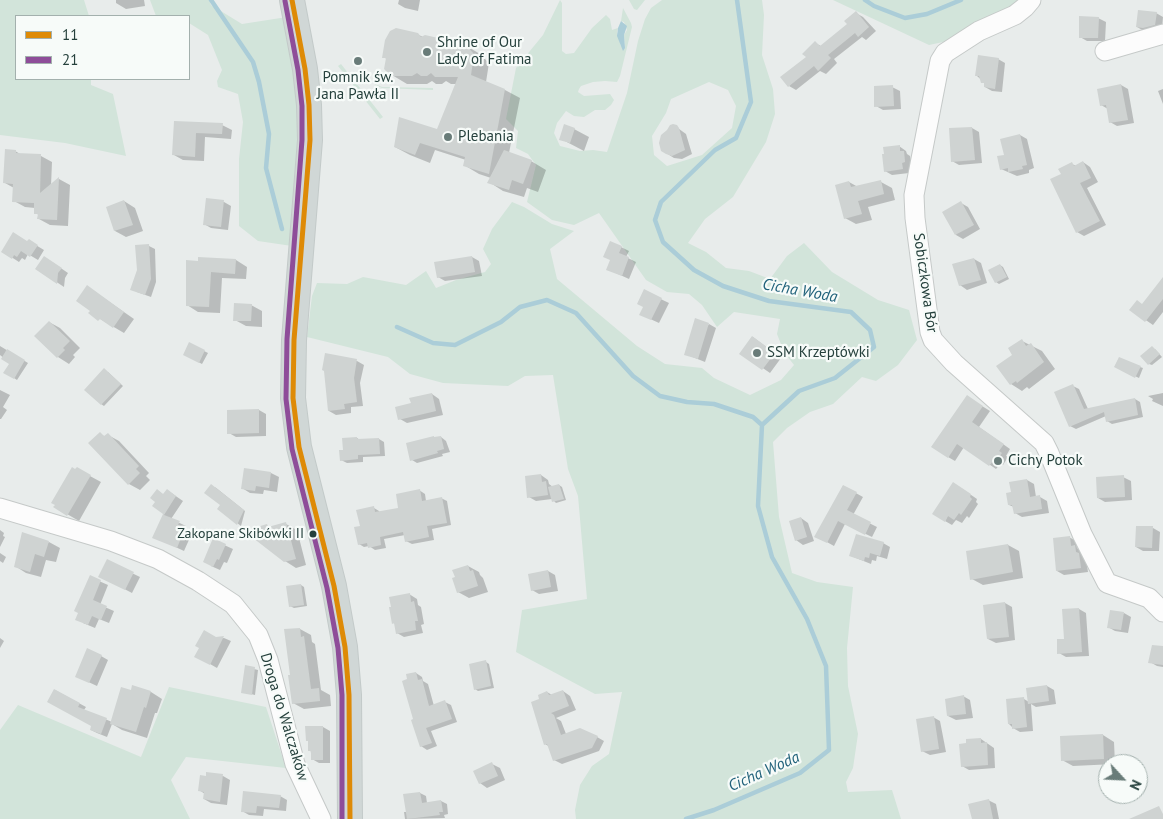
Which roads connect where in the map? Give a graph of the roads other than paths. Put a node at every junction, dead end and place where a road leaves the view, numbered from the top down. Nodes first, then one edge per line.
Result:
1 (292, 0) edge
2 (1031, 0) edge
3 (1163, 34) edge
4 (1105, 51) dead end
5 (0, 508) edge
6 (1163, 612) edge
7 (321, 819) edge
8 (350, 819) edge

1 - 8 main road
2 - 6 street, Sobiczkowa Bór
3 - 4 street
5 - 7 street, Droga do Walczaków

